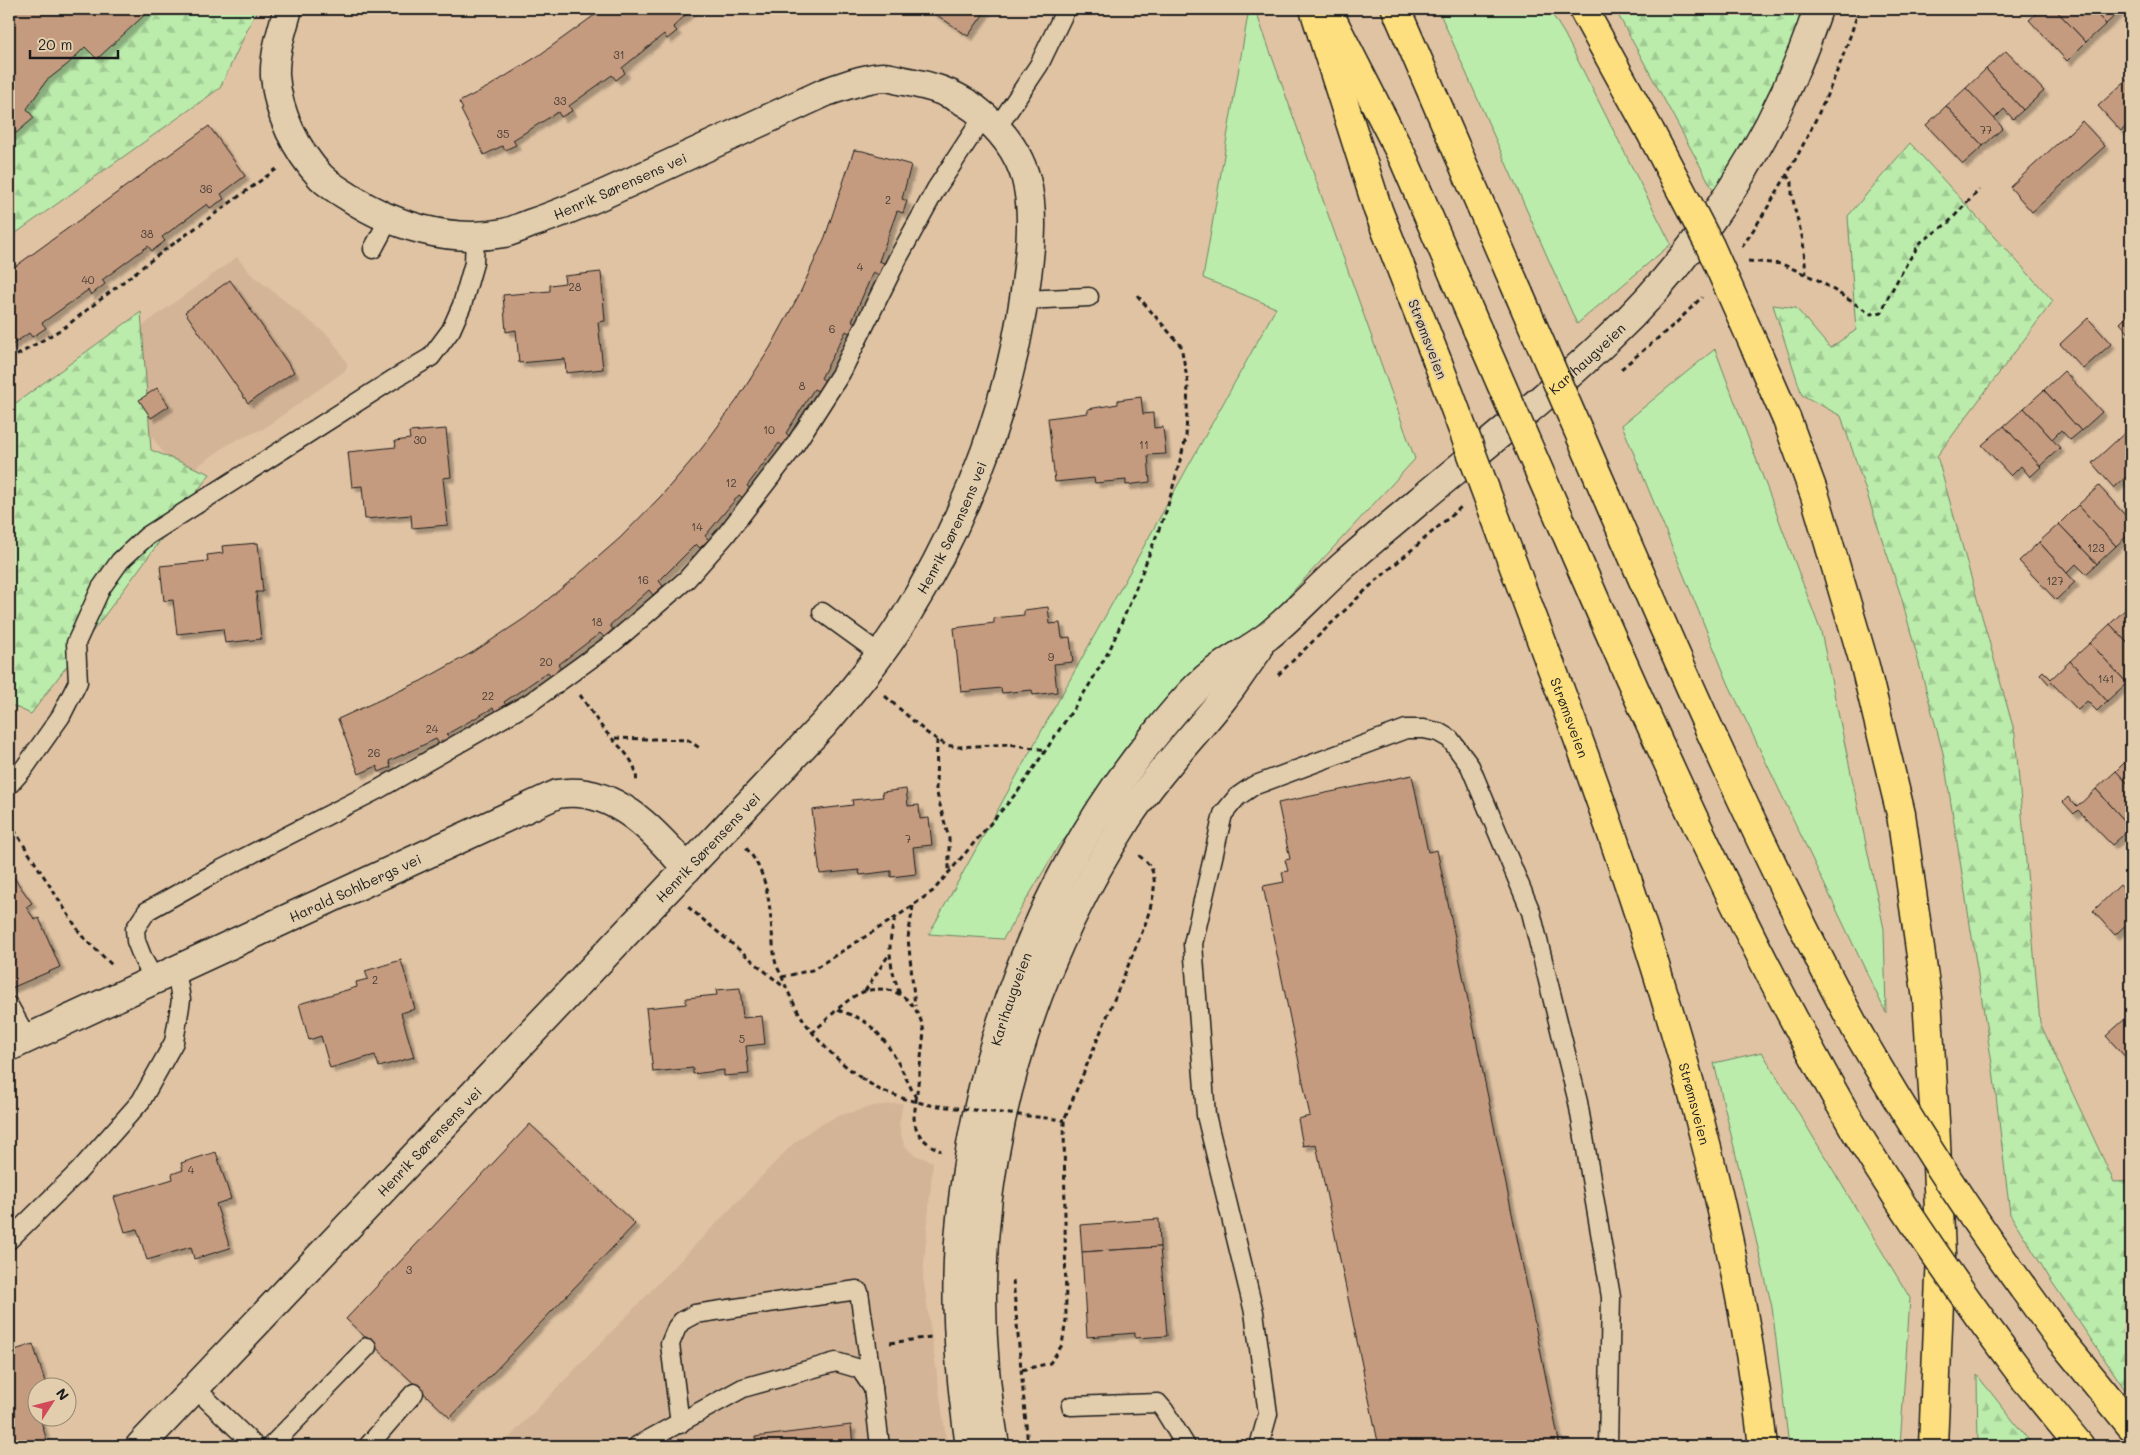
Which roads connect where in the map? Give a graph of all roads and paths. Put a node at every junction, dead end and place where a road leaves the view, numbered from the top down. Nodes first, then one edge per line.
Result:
1 (288, 9) edge
2 (1066, 9) edge
3 (1314, 9) edge
4 (1326, 9) edge
5 (1396, 9) edge
6 (1583, 9) edge
7 (1818, 9) edge
8 (1878, 9) edge
9 (1910, 9) edge
10 (991, 122) junction
11 (300, 151) junction
12 (1786, 175) dead end
13 (1978, 190) dead end
14 (389, 219) junction
15 (475, 236) junction
16 (373, 249) dead end
17 (1743, 260) dead end
18 (1806, 274) junction
19 (1136, 294) dead end
20 (1089, 297) dead end
21 (1024, 300) junction
22 (9, 360) edge
23 (822, 612) dead end
24 (1268, 636) junction
25 (880, 654) junction
26 (863, 678) junction
27 (577, 690) dead end
28 (614, 738) junction
29 (937, 740) junction
30 (701, 749) dead end
31 (1046, 750) junction
32 (10, 784) edge
33 (635, 792) dead end
34 (9, 822) edge
35 (742, 844) dead end
36 (1134, 851) dead end
37 (687, 869) junction
38 (949, 873) junction
39 (668, 889) junction
40 (913, 906) junction
41 (895, 918) junction
42 (889, 955) junction
43 (116, 969) dead end
44 (165, 974) junction
45 (782, 977) junction
46 (786, 989) junction
47 (865, 991) junction
48 (900, 995) junction
49 (9, 1006) edge
50 (916, 1007) junction
51 (838, 1010) junction
52 (812, 1033) junction
53 (18, 1042) edge
54 (916, 1099) junction
55 (1027, 1111) dead end
56 (1025, 1119) dead end
57 (1064, 1120) junction
58 (941, 1151) dead end
59 (9, 1240) edge
60 (1012, 1276) dead end
61 (918, 1340) dead end
62 (885, 1344) dead end
63 (367, 1347) dead end
64 (1022, 1370) junction
65 (195, 1388) junction
66 (873, 1388) junction
67 (414, 1392) dead end
68 (1071, 1406) dead end
69 (680, 1424) junction
70 (2131, 1426) edge
71 (140, 1446) edge
72 (255, 1446) edge
73 (270, 1446) edge
74 (368, 1446) edge
75 (637, 1446) edge
76 (880, 1446) edge
77 (970, 1446) edge
78 (995, 1446) edge
79 (1028, 1446) edge
80 (1186, 1446) edge
81 (1259, 1446) edge
82 (1608, 1446) edge
83 (1763, 1446) edge
84 (1933, 1446) edge
85 (2080, 1446) edge

1 - 11 street, Henrik Sørensens vei
2 - 10 lane
3 - 83 highway, Strømsveien, bridge
4 - 85 highway, bridge
5 - 70 highway, bridge
6 - 84 highway, bridge
7 - 24 street, Karihaugveien
8 - 9 path
10 - 15 street, Henrik Sørensens vei
10 - 21 street, Henrik Sørensens vei
10 - 44 lane
11 - 14 street, Henrik Sørensens vei
11 - 22 path
12 - 18 path
13 - 18 path
14 - 15 street, Henrik Sørensens vei
14 - 16 lane
15 - 32 lane
17 - 18 path
19 - 31 path
20 - 21 lane
21 - 25 street, Henrik Sørensens vei
23 - 25 lane
24 - 77 street, Karihaugveien
24 - 78 street, Karihaugveien
25 - 26 street, Henrik Sørensens vei
26 - 29 path
26 - 37 street, Henrik Sørensens vei
27 - 28 path
28 - 30 path
28 - 33 path
29 - 31 path
29 - 38 path
31 - 38 path
34 - 43 path
35 - 45 path
36 - 57 path
37 - 39 street, Henrik Sørensens vei
37 - 44 street, Harald Sohlbergs vei
38 - 40 path
39 - 46 path
39 - 65 street, Henrik Sørensens vei
40 - 41 path
40 - 50 path
41 - 42 path
41 - 45 path
42 - 47 path
42 - 48 path
44 - 53 street, Harald Sohlbergs vei
44 - 59 lane
45 - 46 path
46 - 52 path
47 - 48 path
47 - 51 path
48 - 50 path
49 - 53 lane
50 - 54 path
51 - 52 path
51 - 54 path
52 - 57 path, bridge
54 - 58 path
55 - 56 path
57 - 64 path
60 - 64 path
61 - 62 path
63 - 73 lane
64 - 79 path
65 - 71 street, Henrik Sørensens vei
65 - 72 lane
66 - 69 lane
66 - 69 lane
66 - 76 lane
67 - 74 lane
68 - 80 lane
69 - 75 lane
81 - 82 lane

